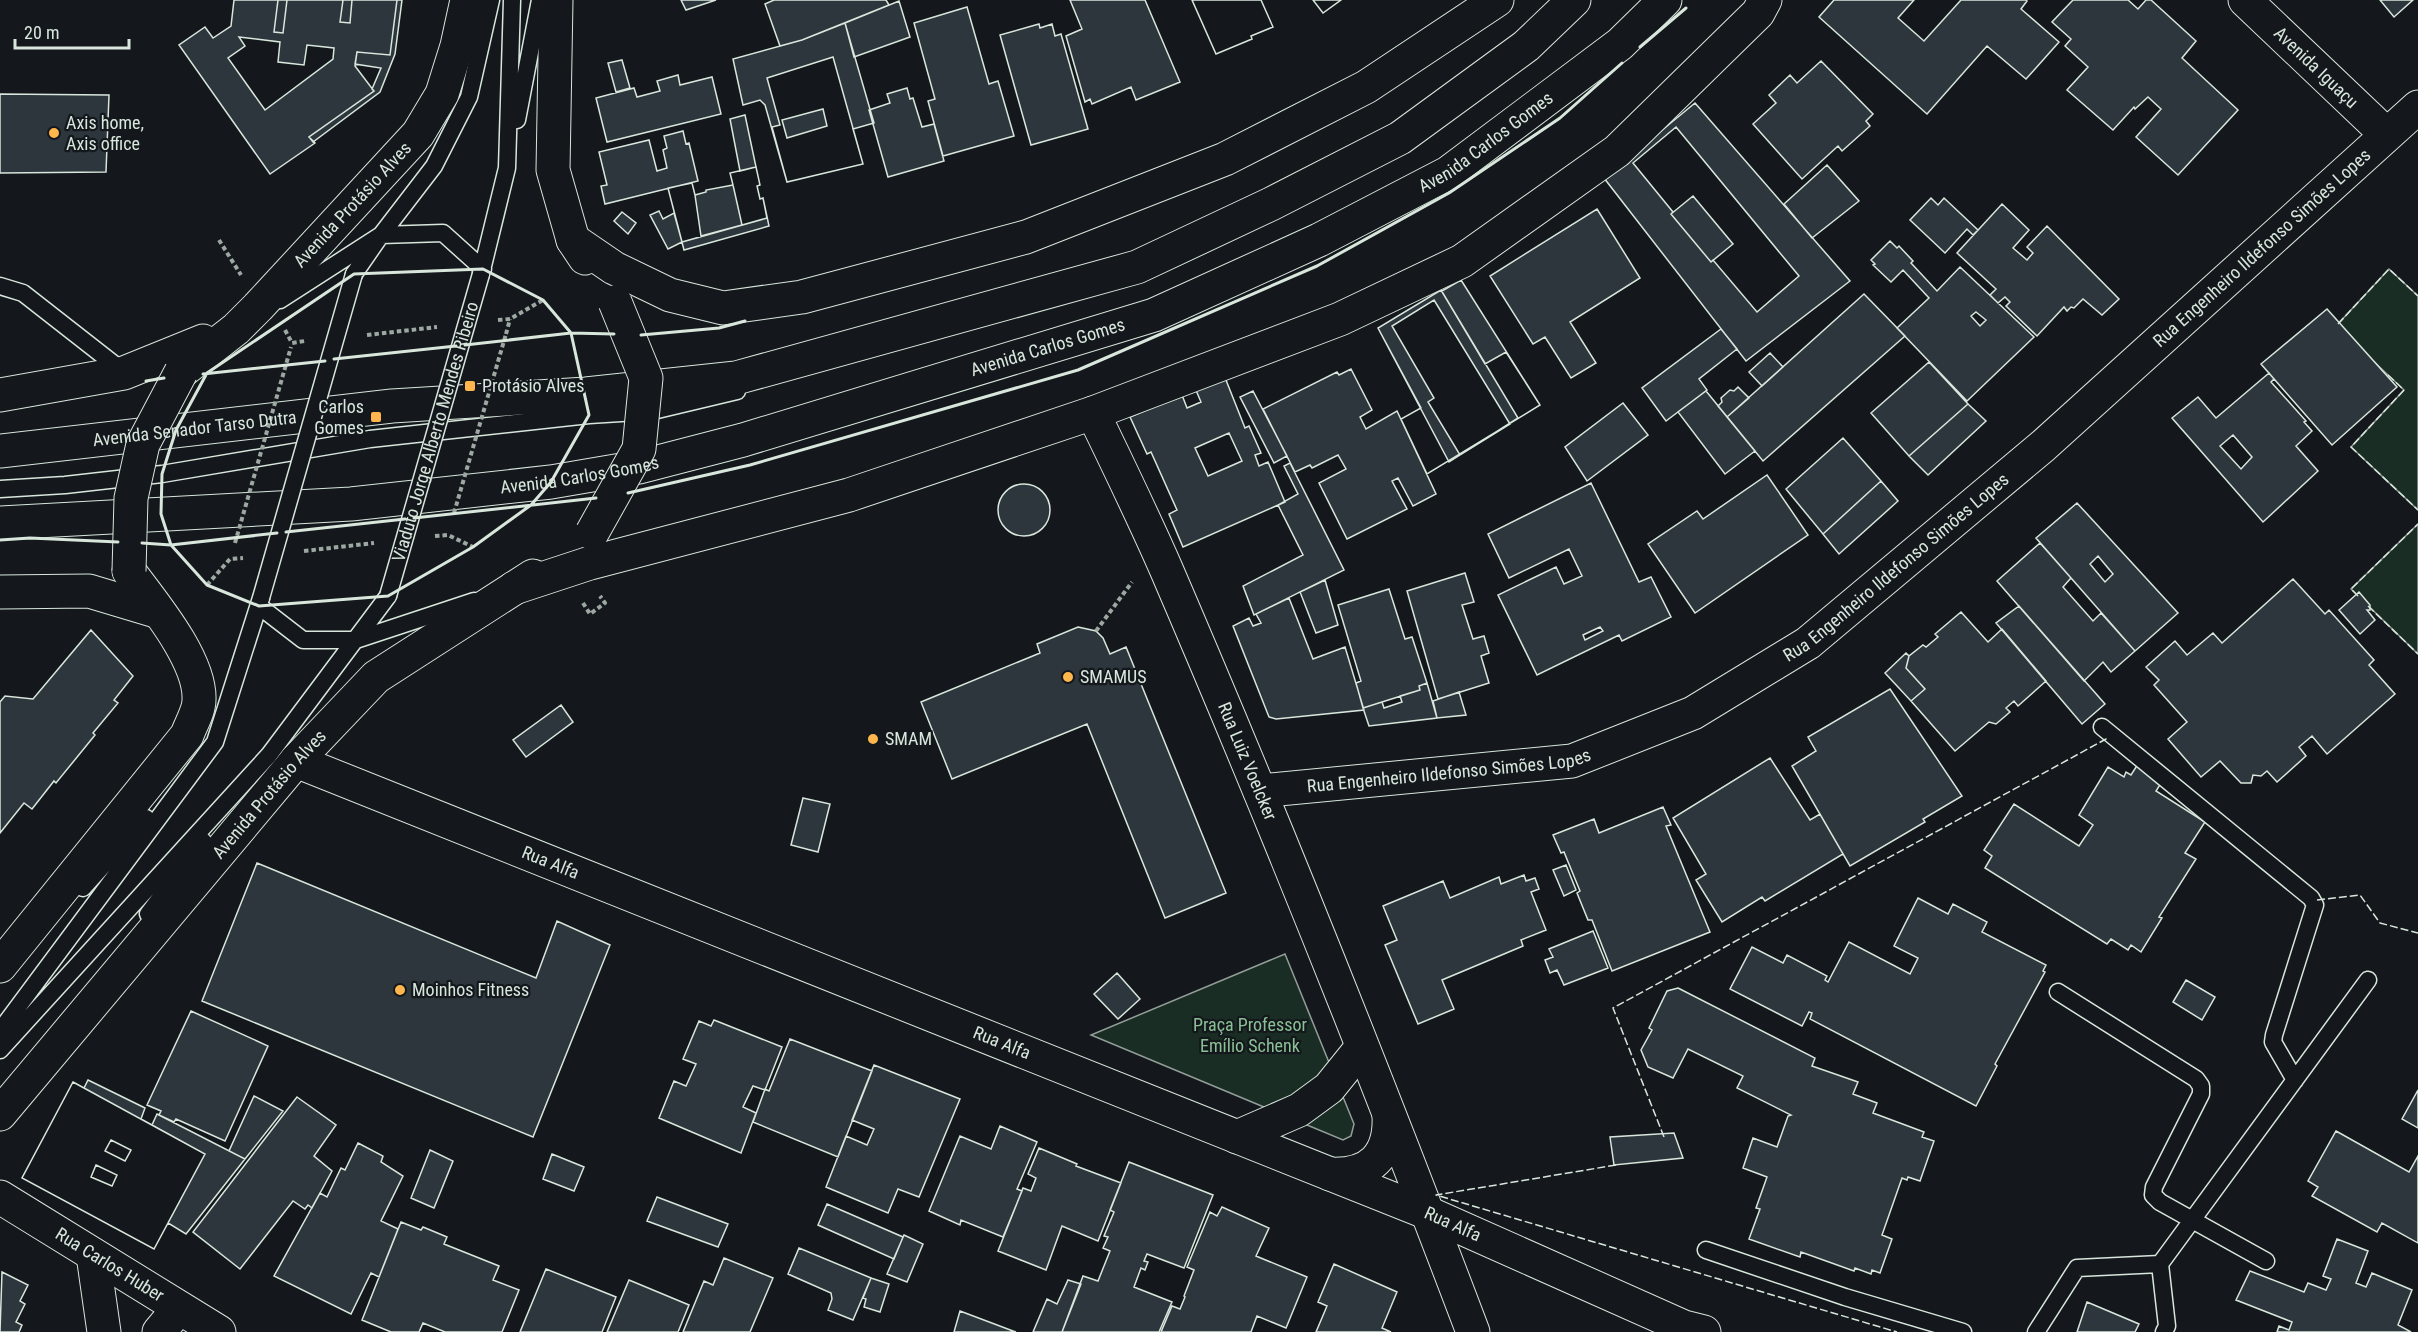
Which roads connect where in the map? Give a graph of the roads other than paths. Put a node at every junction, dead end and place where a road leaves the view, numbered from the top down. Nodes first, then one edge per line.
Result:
1 (467, 0) edge
2 (476, 0) edge
3 (491, 0) edge
4 (512, 0) edge
5 (540, 0) edge
6 (556, 0) edge
7 (1497, 0) edge
8 (1574, 0) edge
9 (1591, 0) edge
10 (1665, 0) edge
11 (1765, 0) edge
12 (2245, 0) edge
13 (469, 97) junction
14 (2418, 107) edge
15 (2386, 134) junction
16 (507, 168) junction
17 (381, 235) junction
18 (573, 240) junction
19 (482, 272) junction
20 (0, 286) edge
21 (236, 329) junction
22 (124, 373) junction
23 (0, 395) edge
24 (1093, 413) junction
25 (0, 451) edge
26 (0, 489) edge
27 (0, 523) edge
28 (514, 588) junction
29 (0, 592) edge
30 (260, 602) junction
31 (159, 612) junction
32 (356, 640) junction
33 (2102, 727) dead end
34 (215, 742) junction
35 (283, 758) junction
36 (1260, 791) junction
37 (0, 966) edge
38 (0, 980) edge
39 (2368, 980) dead end
40 (2058, 992) dead end
41 (0, 1031) edge
42 (1362, 1047) junction
43 (0, 1050) edge
44 (2295, 1080) junction
45 (0, 1108) edge
46 (0, 1114) edge
47 (1389, 1115) junction
48 (1237, 1137) junction
49 (1330, 1174) junction
50 (0, 1197) edge
51 (1428, 1213) junction
52 (2193, 1219) junction
53 (1706, 1250) dead end
54 (93, 1255) junction
55 (2266, 1261) dead end
56 (2160, 1264) junction
57 (169, 1320) edge
58 (104, 1332) edge
59 (219, 1332) edge
60 (1473, 1332) edge
61 (1704, 1332) edge
62 (1962, 1332) edge
63 (2036, 1332) edge
64 (2164, 1332) edge

1 - 21 main road, Avenida Protásio Alves
2 - 13 lane
3 - 13 lane
4 - 16 lane
5 - 16 lane
6 - 18 main road
7 - 18 main road
8 - 25 main road, Avenida Senador Tarso Dutra
9 - 26 lane
10 - 27 main road, Avenida Carlos Gomes
11 - 24 main road
12 - 15 main road, Avenida Iguaçu
13 - 17 lane
14 - 15 main road, Rua Engenheiro Ildefonso Simões Lopes
15 - 36 main road, Rua Engenheiro Ildefonso Simões Lopes
16 - 19 lane, Viaduto Jorge Alberto Mendes Ribeiro
17 - 19 lane
17 - 21 lane
17 - 30 lane, bridge
18 - 28 main road, Avenida Protásio Alves, bridge
19 - 32 lane, Viaduto Jorge Alberto Mendes Ribeiro, bridge
20 - 22 lane
21 - 22 main road
21 - 31 main road, Avenida Protásio Alves, bridge
22 - 23 main road
24 - 28 main road
24 - 36 main road, Rua Luiz Voelcker
28 - 32 lane
28 - 35 main road, Avenida Protásio Alves
29 - 31 main road
30 - 32 lane
30 - 34 lane
31 - 37 main road
32 - 35 lane, Viaduto Jorge Alberto Mendes Ribeiro
33 - 44 lane
34 - 38 lane
34 - 41 lane
35 - 43 lane
35 - 45 lane
35 - 46 main road, Avenida Protásio Alves
35 - 48 main road, Rua Alfa
36 - 42 main road, Rua Luiz Voelcker
39 - 44 lane
40 - 52 lane
42 - 47 main road, Rua Luiz Voelcker
42 - 48 main road
44 - 52 lane
47 - 49 main road, Rua Luiz Voelcker
47 - 51 main road, Rua Luiz Voelcker
48 - 49 main road, Rua Alfa
49 - 51 main road, Rua Alfa
50 - 54 main road, Rua Carlos Huber
51 - 60 main road, Rua Luiz Voelcker
51 - 61 main road, Rua Alfa
52 - 55 lane
52 - 56 lane
53 - 62 lane
54 - 57 main road, Rua Carlos Huber
54 - 58 main road
56 - 63 lane
56 - 64 lane
57 - 59 main road, Rua Carlos Huber

